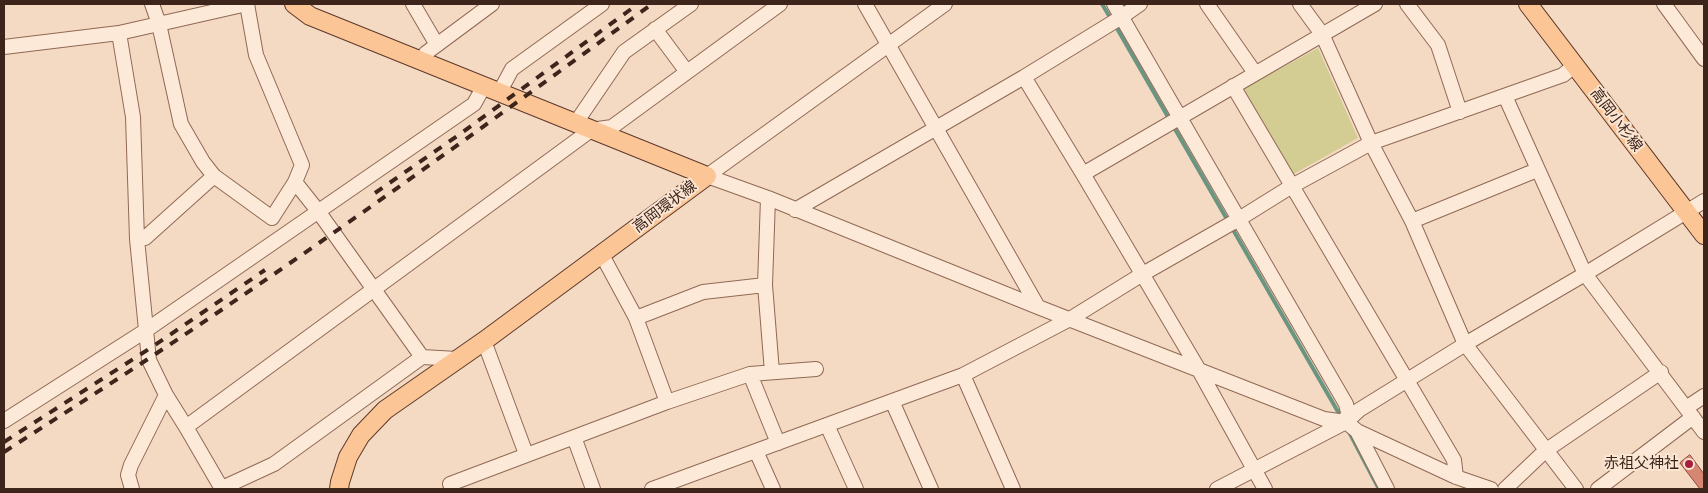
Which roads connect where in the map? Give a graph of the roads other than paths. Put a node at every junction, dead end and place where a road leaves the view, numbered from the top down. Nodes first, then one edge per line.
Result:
1 (152, 4) edge
2 (247, 4) edge
3 (294, 4) edge
4 (413, 4) edge
5 (492, 4) edge
6 (602, 4) edge
7 (691, 4) edge
8 (780, 4) edge
9 (865, 4) edge
10 (945, 4) edge
11 (1114, 4) edge
12 (1140, 4) edge
13 (1207, 4) edge
14 (1300, 4) edge
15 (1376, 4) edge
16 (1407, 4) edge
17 (1528, 4) edge
18 (1664, 4) edge
19 (1121, 17) junction
20 (159, 24) junction
21 (655, 29) junction
22 (118, 33) junction
23 (1322, 34) junction
24 (437, 45) junction
25 (889, 46) junction
26 (4, 47) edge
27 (1704, 59) edge
28 (422, 61) junction
29 (1576, 66) junction
30 (688, 72) junction
31 (1255, 73) junction
32 (1024, 77) junction
33 (1233, 86) junction
34 (491, 89) junction
35 (1505, 96) junction
36 (1460, 112) junction
37 (1180, 118) junction
38 (575, 124) junction
39 (934, 128) junction
40 (591, 130) junction
41 (1371, 142) junction
42 (1537, 170) junction
43 (1083, 174) junction
44 (214, 176) junction
45 (707, 176) junction
46 (295, 182) junction
47 (1292, 186) junction
48 (768, 198) junction
49 (1704, 201) edge
50 (795, 210) junction
51 (318, 211) junction
52 (1686, 212) junction
53 (1238, 219) junction
54 (1412, 221) junction
55 (1704, 235) edge
56 (137, 239) junction
57 (602, 255) junction
58 (1585, 274) junction
59 (1141, 275) junction
60 (765, 284) junction
61 (374, 290) junction
62 (1038, 308) junction
63 (636, 318) junction
64 (1070, 319) junction
65 (145, 331) junction
66 (484, 341) junction
67 (1465, 344) junction
68 (422, 357) junction
69 (457, 359) junction
70 (816, 369) dead end
71 (1199, 370) junction
72 (772, 372) junction
73 (1660, 372) junction
74 (750, 374) junction
75 (964, 375) junction
76 (1407, 380) junction
77 (166, 395) junction
78 (1704, 396) edge
79 (892, 400) junction
80 (667, 402) junction
81 (1690, 413) junction
82 (4, 422) edge
83 (827, 425) junction
84 (1344, 425) junction
85 (186, 427) junction
86 (1704, 432) edge
87 (574, 437) junction
88 (778, 442) junction
89 (756, 451) junction
90 (1545, 451) junction
91 (526, 454) junction
92 (1254, 469) junction
93 (1456, 477) junction
94 (674, 485) edge
95 (222, 488) edge
96 (132, 489) edge
97 (339, 489) edge
98 (452, 489) edge
99 (593, 489) edge
100 (652, 489) edge
101 (773, 489) edge
102 (856, 489) edge
103 (932, 489) edge
104 (1013, 489) edge
105 (1217, 489) edge
106 (1265, 489) edge
107 (1387, 489) edge
108 (1492, 489) edge
109 (1505, 489) edge
110 (1576, 489) edge
111 (1598, 489) edge

1 - 20 street
2 - 20 street
2 - 46 street
3 - 28 main road, 高岡環状線
4 - 24 street
5 - 24 street
6 - 34 street
7 - 21 street
8 - 30 street
9 - 25 street
10 - 25 street
11 - 19 street
12 - 19 street
13 - 31 street
14 - 23 street
15 - 23 street
16 - 36 street
17 - 29 main road, 高岡小杉線
18 - 27 street
19 - 32 street
19 - 37 street
20 - 22 street
20 - 44 street
21 - 30 street
21 - 38 street
22 - 26 street
22 - 56 street
23 - 31 street
23 - 41 street
24 - 28 street
25 - 39 street
25 - 45 street
28 - 34 main road, 高岡環状線
29 - 35 street
29 - 52 main road, 高岡小杉線
30 - 40 street
31 - 33 street
32 - 39 street
32 - 43 street
33 - 37 street
33 - 47 street
34 - 38 main road, 高岡環状線
34 - 51 street
35 - 36 street
35 - 42 street
36 - 41 street
37 - 43 street
37 - 53 street
38 - 40 main road, 高岡環状線
39 - 50 street
39 - 62 street
40 - 45 main road, 高岡環状線
40 - 61 street
41 - 47 street
41 - 54 street
42 - 54 street
42 - 58 street
43 - 59 street
44 - 46 street
44 - 56 street
45 - 48 street
45 - 57 main road, 高岡環状線
46 - 51 street
47 - 53 street
47 - 76 street
48 - 50 street
48 - 60 street
49 - 52 street
50 - 62 street
51 - 61 street
51 - 65 street
52 - 55 main road, 高岡小杉線
52 - 58 street
53 - 59 street
53 - 84 street
54 - 67 street
56 - 65 street
57 - 63 street
57 - 66 main road, 高岡環状線
58 - 67 street
58 - 73 street
59 - 64 street
59 - 71 street
60 - 63 street
60 - 72 street
61 - 68 street
61 - 85 street
62 - 64 street
63 - 80 street
64 - 71 street
64 - 75 street
65 - 77 street
65 - 82 street
66 - 69 main road, 高岡環状線
66 - 91 street
67 - 76 street
67 - 90 street
68 - 69 street
68 - 95 street
69 - 97 main road, 高岡環状線
70 - 72 street
71 - 84 street
71 - 92 street
72 - 74 street
73 - 81 street
73 - 90 street
74 - 80 street
74 - 88 street
75 - 79 street
75 - 104 street
76 - 84 street
76 - 93 street
77 - 85 street
77 - 96 street
78 - 81 street
79 - 83 street
79 - 103 street
80 - 87 street
81 - 86 street
81 - 111 street
83 - 88 street
83 - 102 street
84 - 92 street
84 - 93 street
84 - 107 street
85 - 95 street
87 - 91 street
87 - 99 street
88 - 89 street
89 - 94 street
89 - 101 street
90 - 109 street
90 - 110 street
91 - 98 street
92 - 105 street
92 - 106 street
93 - 108 street
94 - 100 street

